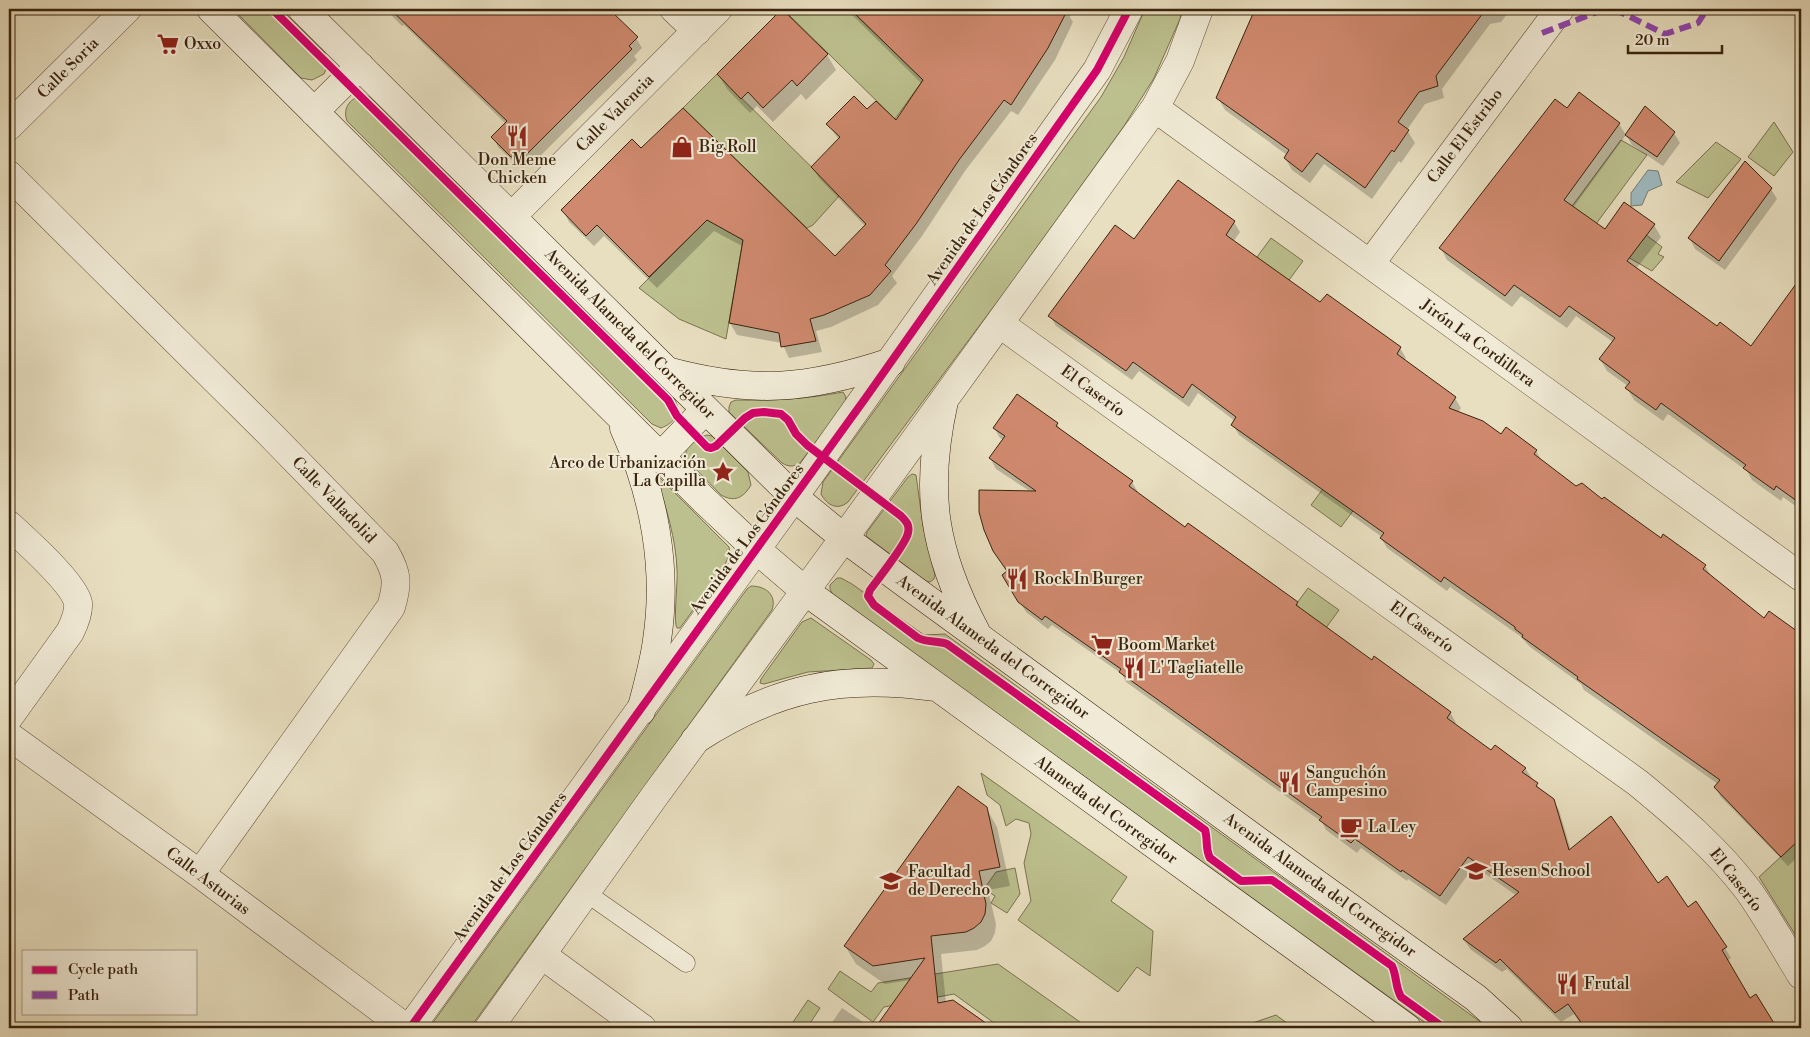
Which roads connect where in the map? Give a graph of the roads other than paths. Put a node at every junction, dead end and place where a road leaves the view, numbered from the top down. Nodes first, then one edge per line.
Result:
1 (127, 9) edge
2 (211, 9) edge
3 (302, 9) edge
4 (674, 9) edge
5 (718, 9) edge
6 (1129, 9) edge
7 (1199, 9) edge
8 (1560, 9) edge
9 (697, 31) junction
10 (360, 66) junction
11 (1155, 108) junction
12 (314, 112) junction
13 (9, 126) edge
14 (9, 175) edge
15 (512, 216) junction
16 (1370, 264) junction
17 (1000, 324) junction
18 (891, 362) junction
19 (665, 370) junction
20 (944, 401) junction
21 (705, 410) junction
22 (618, 415) junction
23 (660, 457) junction
24 (794, 498) junction
25 (9, 525) edge
26 (844, 538) junction
27 (757, 550) junction
28 (1801, 577) edge
29 (805, 591) junction
30 (978, 636) junction
31 (936, 687) junction
32 (641, 711) junction
33 (9, 717) edge
34 (9, 736) edge
35 (695, 740) junction
36 (200, 874) junction
37 (586, 892) junction
38 (542, 955) junction
39 (686, 964) dead end
40 (1801, 975) edge
41 (408, 1028) edge
42 (489, 1028) edge
43 (642, 1028) edge
44 (1407, 1028) edge
45 (1509, 1028) edge

1 - 13 street, Calle Soria
2 - 12 street
3 - 10 street, Avenida Alameda del Corregidor
4 - 9 street
5 - 9 street, Calle Valencia
6 - 18 street, Avenida de Los Cóndores
7 - 11 street
8 - 16 street, Calle El Estribo
9 - 15 street, Calle Valencia
10 - 12 street
10 - 15 street, Avenida Alameda del Corregidor
11 - 16 street, Jirón La Cordillera
11 - 17 street
12 - 22 street
14 - 36 street, Calle Valladolid
15 - 19 street, Avenida Alameda del Corregidor
16 - 28 street, Jirón La Cordillera
17 - 20 street
17 - 40 street, El Caserío
18 - 19 street
18 - 24 street, Avenida de Los Cóndores
19 - 21 street, Avenida Alameda del Corregidor
20 - 26 street
20 - 30 street
21 - 23 street
21 - 24 street, Avenida Alameda del Corregidor
22 - 23 street
22 - 32 street
23 - 27 street
24 - 26 street, Avenida Alameda del Corregidor
24 - 27 street, Avenida de Los Cóndores
25 - 33 street
26 - 29 street
26 - 30 street, Avenida Alameda del Corregidor
27 - 29 street
27 - 32 street, Avenida de Los Cóndores
29 - 31 street, Alameda del Corregidor
29 - 35 street
30 - 45 street, Avenida Alameda del Corregidor
31 - 35 street
31 - 44 street, Alameda del Corregidor
32 - 41 street, Avenida de Los Cóndores
34 - 36 street, Calle Asturias
35 - 37 street
36 - 41 street, Calle Asturias
37 - 38 street
37 - 39 lane
38 - 42 street
38 - 43 street

